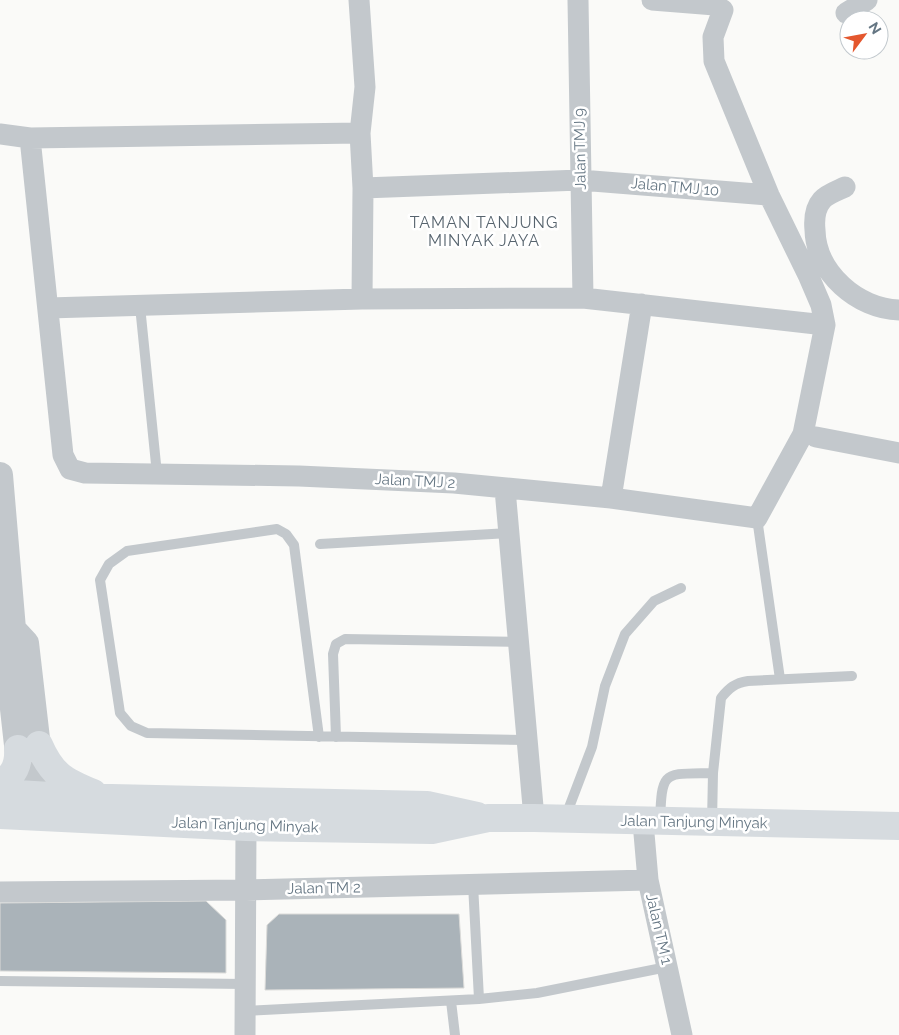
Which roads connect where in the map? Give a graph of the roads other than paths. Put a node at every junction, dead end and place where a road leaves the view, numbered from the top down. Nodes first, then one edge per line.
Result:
1 (359, 0) edge
2 (578, 0) edge
3 (652, 0) edge
4 (867, 0) edge
5 (851, 10) edge
6 (360, 133) junction
7 (0, 134) edge
8 (30, 138) junction
9 (580, 180) junction
10 (845, 187) dead end
11 (363, 188) junction
12 (769, 195) junction
13 (583, 298) junction
14 (362, 299) junction
15 (642, 304) junction
16 (140, 306) junction
17 (48, 308) junction
18 (899, 310) edge
19 (825, 325) junction
20 (816, 437) dead end
21 (899, 453) edge
22 (157, 474) junction
23 (0, 475) edge
24 (505, 489) junction
25 (611, 498) junction
26 (757, 518) junction
27 (509, 533) junction
28 (320, 544) dead end
29 (681, 588) dead end
30 (518, 642) junction
31 (852, 676) dead end
32 (780, 679) junction
33 (319, 737) junction
34 (336, 737) junction
35 (527, 740) junction
36 (29, 747) junction
37 (714, 773) junction
38 (103, 797) junction
39 (19, 802) edge
40 (488, 818) junction
41 (534, 818) junction
42 (564, 819) junction
43 (651, 822) junction
44 (712, 822) junction
45 (899, 826) edge
46 (246, 828) junction
47 (648, 880) junction
48 (473, 884) junction
49 (246, 890) junction
50 (0, 892) edge
51 (667, 967) junction
52 (0, 981) edge
53 (245, 984) junction
54 (479, 999) junction
55 (451, 1001) junction
56 (245, 1011) junction
57 (245, 1035) edge
58 (455, 1035) edge
59 (682, 1035) edge

1 - 6 street
2 - 9 street, Jalan TMJ 9
3 - 12 street
4 - 5 street
6 - 8 street
6 - 11 street
7 - 8 street
8 - 17 street
9 - 11 street, Jalan TMJ 10
9 - 12 street, Jalan TMJ 10
9 - 13 street, Jalan TMJ 9
10 - 18 street
11 - 14 street
12 - 19 street
13 - 14 street
13 - 15 street
14 - 16 street
15 - 19 street
15 - 25 street
16 - 17 street
16 - 22 lane
17 - 22 street, Jalan TMJ 2
19 - 26 street
20 - 21 street
22 - 24 street, Jalan TMJ 2
23 - 36 street
24 - 25 street, Jalan TMJ 2
24 - 27 street
25 - 26 street, Jalan TMJ 2
26 - 32 lane
27 - 28 lane
27 - 30 street
29 - 42 lane
30 - 34 lane
30 - 35 street
31 - 32 lane
32 - 37 lane
33 - 33 lane
33 - 34 lane
34 - 35 lane
35 - 41 street
36 - 38 main road
36 - 39 street
36 - 39 main road
37 - 43 lane
37 - 44 lane
38 - 39 main road, Jalan Tanjung Minyak
38 - 40 main road, Jalan Tanjung Minyak
39 - 46 main road, Jalan Tanjung Minyak
40 - 41 main road, Jalan Tanjung Minyak
40 - 46 main road, Jalan Tanjung Minyak
41 - 42 main road, Jalan Tanjung Minyak
42 - 43 main road, Jalan Tanjung Minyak
43 - 44 main road, Jalan Tanjung Minyak
43 - 47 street, Jalan TM 1
44 - 45 main road, Jalan Tanjung Minyak
46 - 49 street
47 - 48 street, Jalan TM 2
47 - 51 street, Jalan TM 1
48 - 49 street, Jalan TM 2
48 - 54 lane
49 - 50 street, Jalan TM 2
49 - 53 street
51 - 54 lane
51 - 59 street, Jalan TM 1
52 - 53 lane
53 - 56 street
54 - 55 lane
55 - 56 lane
55 - 58 lane
56 - 57 street

